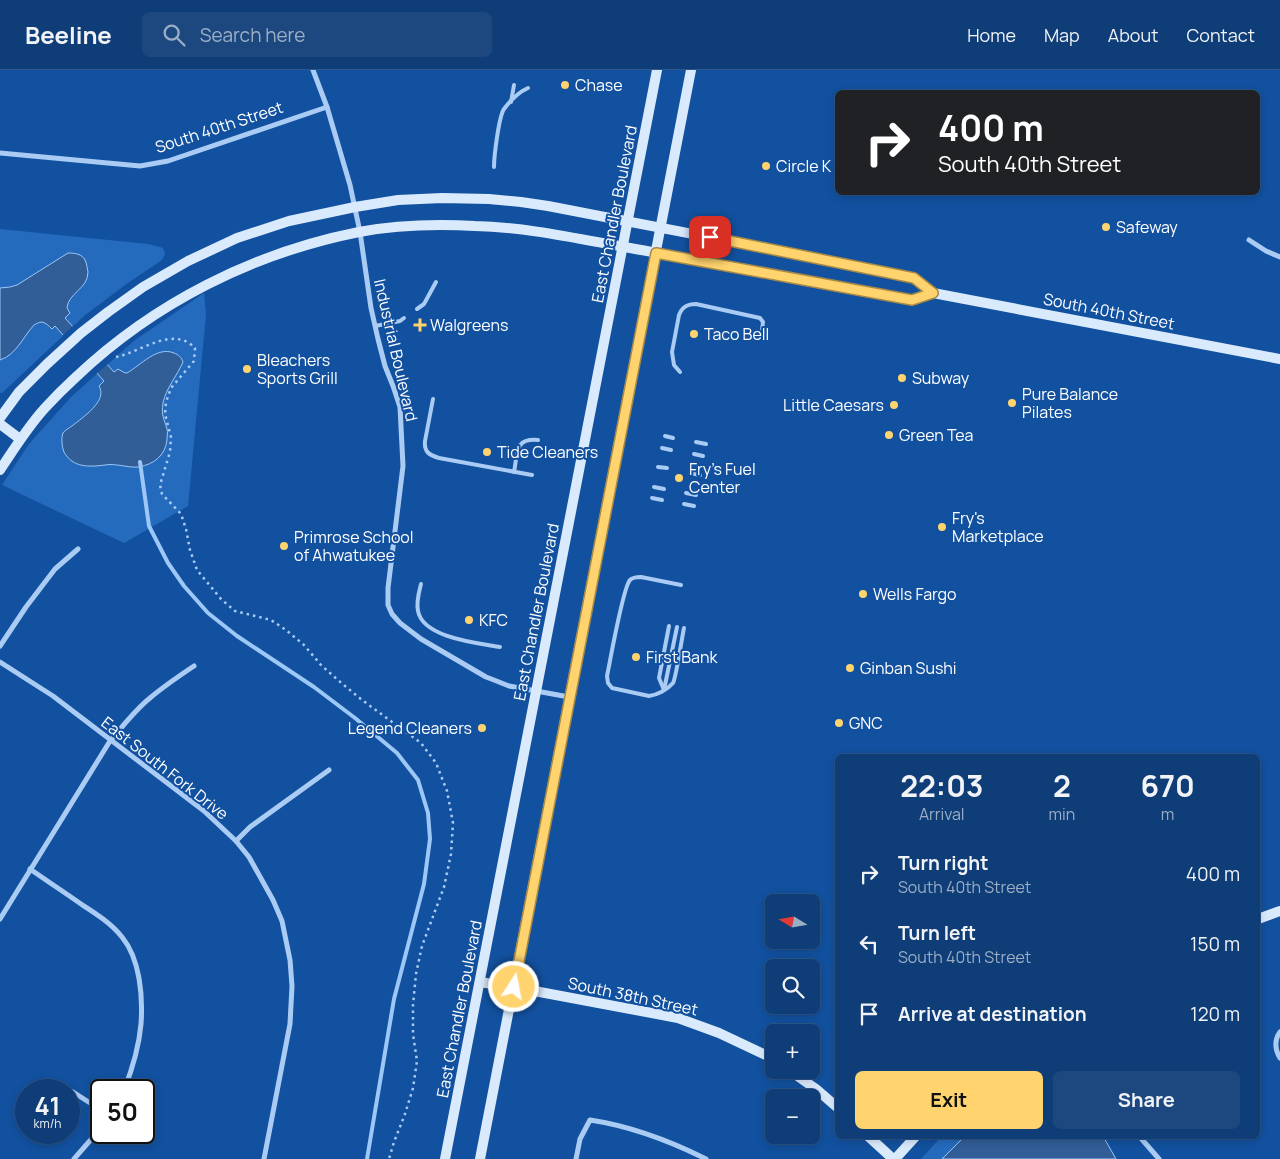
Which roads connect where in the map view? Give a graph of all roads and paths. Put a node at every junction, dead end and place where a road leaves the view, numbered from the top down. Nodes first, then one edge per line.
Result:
1 (313, 70) edge
2 (657, 70) edge
3 (691, 70) edge
4 (514, 85) dead end
5 (521, 86) dead end
6 (528, 88) dead end
7 (520, 93) junction
8 (511, 102) junction
9 (326, 107) junction
10 (0, 153) edge
11 (494, 167) dead end
12 (355, 207) junction
13 (628, 221) junction
14 (661, 227) junction
15 (360, 232) junction
16 (1249, 240) dead end
17 (623, 247) junction
18 (656, 253) junction
19 (1280, 256) edge
20 (436, 282) dead end
21 (933, 293) junction
22 (417, 309) dead end
23 (404, 318) dead end
24 (375, 326) junction
25 (762, 331) dead end
26 (105, 357) junction
27 (1280, 359) edge
28 (680, 372) dead end
29 (433, 399) dead end
30 (0, 418) edge
31 (0, 424) edge
32 (665, 436) dead end
33 (673, 438) dead end
34 (20, 439) junction
35 (538, 440) dead end
36 (696, 442) dead end
37 (706, 444) dead end
38 (662, 448) dead end
39 (671, 450) dead end
40 (694, 454) dead end
41 (704, 456) dead end
42 (658, 466) dead end
43 (667, 468) dead end
44 (0, 470) edge
45 (514, 472) junction
46 (690, 473) dead end
47 (532, 475) dead end
48 (700, 475) dead end
49 (654, 487) dead end
50 (664, 489) dead end
51 (686, 493) dead end
52 (696, 495) dead end
53 (652, 498) dead end
54 (662, 500) dead end
55 (684, 504) dead end
56 (694, 506) dead end
57 (78, 548) dead end
58 (421, 584) dead end
59 (681, 585) dead end
60 (669, 626) dead end
61 (677, 627) dead end
62 (684, 628) dead end
63 (0, 646) edge
64 (500, 647) dead end
65 (0, 662) edge
66 (194, 666) dead end
67 (536, 690) junction
68 (664, 690) junction
69 (570, 698) junction
70 (110, 741) junction
71 (329, 770) dead end
72 (236, 841) junction
73 (30, 869) junction
74 (1280, 911) edge
75 (1260, 918) edge
76 (0, 919) edge
77 (480, 982) junction
78 (514, 987) junction
79 (1279, 1034) edge
80 (765, 1055) edge
81 (1280, 1058) edge
82 (128, 1079) edge
83 (802, 1079) edge
84 (835, 1105) edge
85 (871, 1139) edge
86 (913, 1139) edge
87 (1142, 1139) edge
88 (90, 1141) edge
89 (74, 1159) edge
90 (264, 1159) edge
91 (390, 1159) edge
92 (445, 1159) edge
93 (480, 1159) edge
94 (576, 1159) edge
95 (706, 1159) edge
96 (894, 1159) edge
97 (1159, 1159) edge

1 - 9 street, Industrial Boulevard
2 - 13 main road, East Chandler Boulevard
3 - 14 main road
4 - 8 lane
5 - 7 lane
6 - 7 lane
7 - 8 lane
8 - 11 lane
9 - 10 street, South 40th Street
9 - 12 street, Industrial Boulevard
12 - 13 main road, South 40th Street
12 - 15 street, Industrial Boulevard
12 - 30 main road, South 40th Street
13 - 14 main road, South 40th Street
13 - 17 main road, East Chandler Boulevard
14 - 18 main road
14 - 21 main road, South 40th Street
15 - 17 main road, South 40th Street
15 - 24 street, Industrial Boulevard
15 - 26 main road, South 40th Street
16 - 19 street
17 - 18 main road, South 40th Street
17 - 67 main road, East Chandler Boulevard
18 - 21 main road, South 40th Street
18 - 69 main road
20 - 22 lane
21 - 27 main road, South 40th Street
23 - 24 lane
24 - 67 street, Industrial Boulevard
25 - 28 lane
26 - 34 main road, South 40th Street
26 - 91 path
29 - 45 lane
31 - 34 main road
32 - 33 lane
34 - 44 main road, South 40th Street
35 - 45 lane
36 - 37 lane
38 - 39 lane
40 - 41 lane
42 - 43 lane
45 - 47 lane
46 - 48 lane
49 - 50 lane
51 - 52 lane
53 - 54 lane
55 - 56 lane
57 - 63 street
58 - 64 lane
59 - 68 lane
60 - 68 lane
61 - 68 lane
62 - 68 lane
65 - 70 street, East South Fork Drive
66 - 70 street
67 - 69 street, Industrial Boulevard
67 - 77 main road, East Chandler Boulevard
69 - 78 main road
70 - 72 street, East South Fork Drive
70 - 73 street
71 - 72 street
72 - 90 street, East South Fork Drive
73 - 76 street
73 - 82 street
74 - 75 main road
77 - 78 main road, South 38th Street
77 - 92 main road, East Chandler Boulevard
78 - 80 main road, South 38th Street
78 - 93 main road
79 - 81 street
83 - 84 main road
85 - 96 main road
86 - 96 main road
87 - 97 street
88 - 89 street
94 - 95 street

